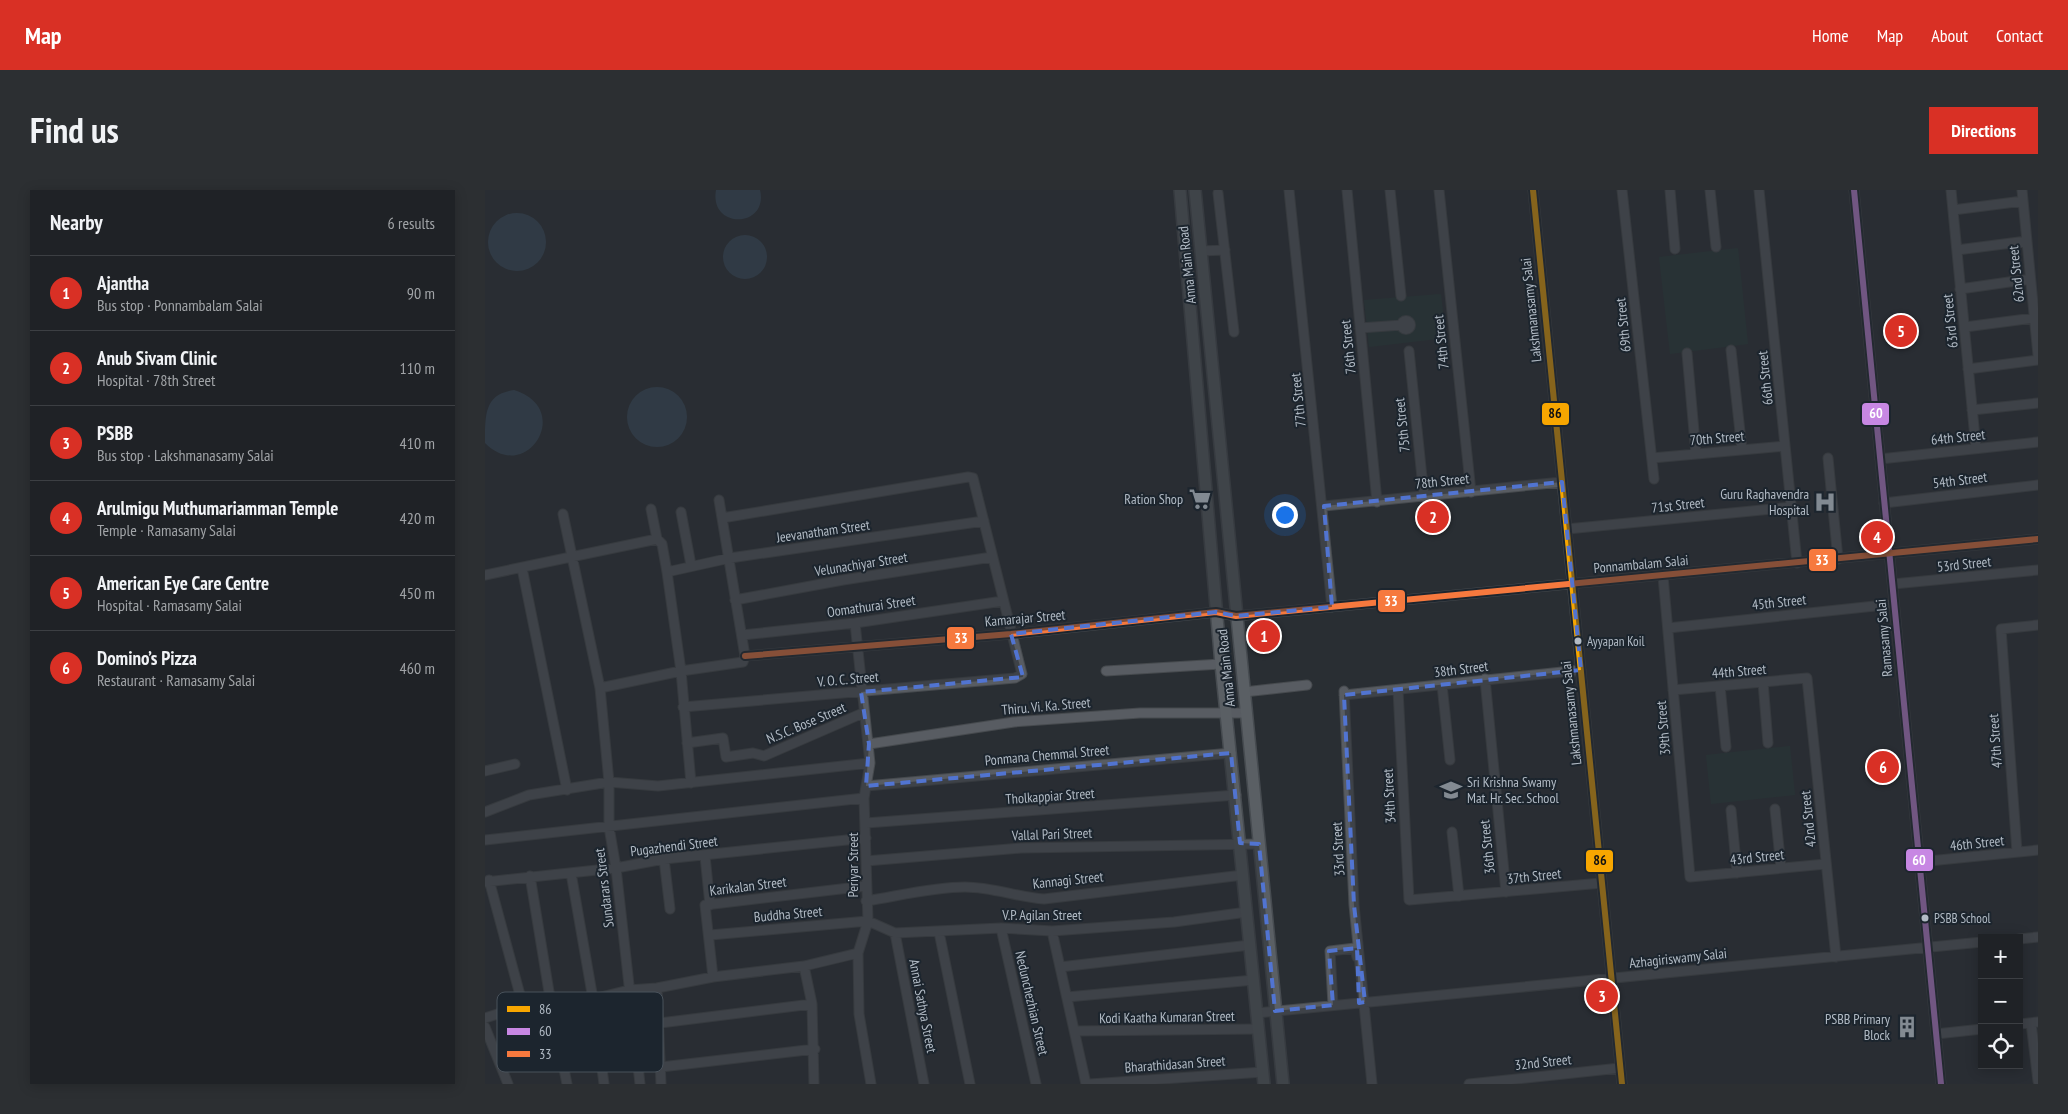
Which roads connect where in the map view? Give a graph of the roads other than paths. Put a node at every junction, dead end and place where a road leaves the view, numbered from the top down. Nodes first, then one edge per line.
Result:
1 (1180, 190) edge
2 (1195, 190) edge
3 (1289, 190) edge
4 (1347, 190) edge
5 (1390, 190) edge
6 (1439, 190) edge
7 (1533, 190) edge
8 (1622, 190) edge
9 (1670, 190) edge
10 (1710, 190) edge
11 (1759, 190) edge
12 (1854, 190) edge
13 (1951, 190) edge
14 (2022, 190) edge
15 (1218, 193) dead end
16 (2023, 201) junction
17 (1953, 210) junction
18 (2027, 241) junction
19 (1716, 247) dead end
20 (1675, 249) dead end
21 (1225, 250) junction
22 (1957, 250) junction
23 (1201, 251) junction
24 (2031, 280) junction
25 (1961, 289) junction
26 (1401, 296) dead end
27 (2034, 318) junction
28 (1401, 325) dead end
29 (1965, 327) junction
30 (1360, 328) junction
31 (1234, 332) dead end
32 (1731, 350) dead end
33 (1409, 351) dead end
34 (1687, 353) dead end
35 (2038, 355) edge
36 (2038, 360) edge
37 (1969, 369) junction
38 (2038, 403) edge
39 (1972, 410) junction
40 (2038, 442) edge
41 (1785, 446) junction
42 (1976, 448) junction
43 (1742, 450) junction
44 (1696, 454) junction
45 (1652, 458) junction
46 (1828, 458) dead end
47 (1880, 459) junction
48 (1654, 479) dead end
49 (1562, 482) junction
50 (2038, 485) edge
51 (1471, 492) junction
52 (1423, 497) junction
53 (719, 500) dead end
54 (1377, 502) junction
55 (1884, 503) junction
56 (1323, 506) junction
57 (1792, 507) junction
58 (651, 509) dead end
59 (681, 512) dead end
60 (563, 514) dead end
61 (722, 518) junction
62 (983, 521) junction
63 (1567, 529) junction
64 (657, 539) junction
65 (2038, 539) edge
66 (1889, 555) junction
67 (572, 556) junction
68 (991, 557) junction
69 (730, 558) junction
70 (1838, 559) junction
71 (1797, 563) junction
72 (691, 565) junction
73 (522, 568) junction
74 (2038, 570) edge
75 (667, 572) junction
76 (485, 575) edge
77 (1663, 576) junction
78 (1572, 584) junction
79 (1893, 584) junction
80 (735, 600) junction
81 (1003, 601) junction
82 (1894, 604) junction
83 (1332, 607) junction
84 (1217, 612) junction
85 (1236, 616) junction
86 (855, 623) junction
87 (2038, 624) edge
88 (1668, 628) junction
89 (1011, 634) junction
90 (742, 635) junction
91 (857, 646) junction
92 (745, 656) junction
93 (1221, 664) junction
94 (681, 670) junction
95 (1581, 670) junction
96 (1106, 671) dead end
97 (1807, 678) joint
98 (1485, 679) junction
99 (1763, 682) junction
100 (1307, 685) dead end
101 (1442, 685) junction
102 (1720, 686) junction
103 (599, 688) junction
104 (1398, 690) junction
105 (1673, 690) junction
106 (861, 692) junction
107 (1244, 692) junction
108 (1344, 693) joint
109 (683, 707) junction
110 (863, 713) junction
111 (1228, 713) junction
112 (1246, 713) junction
113 (687, 743) junction
114 (1768, 743) dead end
115 (869, 744) junction
116 (1727, 747) dead end
117 (1231, 753) junction
118 (1450, 760) dead end
119 (515, 764) dead end
120 (870, 764) junction
121 (485, 771) edge
122 (609, 782) junction
123 (691, 783) junction
124 (866, 786) junction
125 (567, 790) junction
126 (1236, 795) junction
127 (865, 798) junction
128 (1775, 809) dead end
129 (1731, 810) dead end
130 (485, 812) edge
131 (866, 823) junction
132 (609, 827) junction
133 (1452, 832) dead end
134 (867, 838) junction
135 (485, 840) edge
136 (1240, 843) junction
137 (1259, 844) junction
138 (2038, 850) edge
139 (2017, 852) junction
140 (705, 856) junction
141 (664, 859) junction
142 (866, 861) junction
143 (1919, 862) junction
144 (1826, 864) junction
145 (616, 868) junction
146 (1781, 868) junction
147 (571, 873) junction
148 (1737, 873) junction
149 (1243, 875) junction
150 (530, 876) junction
151 (1690, 877) joint
152 (487, 881) edge
153 (1602, 883) junction
154 (866, 886) junction
155 (1506, 892) junction
156 (1459, 896) junction
157 (1409, 900) joint
158 (866, 901) junction
159 (710, 905) junction
160 (670, 909) dead end
161 (1247, 912) junction
162 (868, 921) junction
163 (1001, 928) junction
164 (1052, 931) junction
165 (939, 932) junction
166 (895, 933) junction
167 (710, 935) junction
168 (2038, 937) edge
169 (2023, 939) edge
170 (1978, 942) edge
171 (1250, 945) junction
172 (1927, 948) junction
173 (859, 953) junction
174 (1836, 956) junction
175 (804, 966) junction
176 (1060, 967) junction
177 (713, 977) junction
178 (1611, 979) junction
179 (1254, 980) junction
180 (657, 988) junction
181 (629, 990) junction
182 (519, 992) edge
183 (549, 992) edge
184 (592, 992) edge
185 (621, 992) edge
186 (657, 992) edge
187 (1067, 997) junction
188 (1362, 1002) junction
189 (812, 1004) junction
190 (1333, 1005) junction
191 (1275, 1011) junction
192 (1257, 1013) junction
193 (497, 1014) edge
194 (485, 1018) edge
195 (663, 1023) edge
196 (2035, 1023) edge
197 (485, 1027) edge
198 (1978, 1029) edge
199 (1259, 1030) junction
200 (1075, 1031) junction
201 (1936, 1034) junction
202 (815, 1049) junction
203 (497, 1057) edge
204 (663, 1067) edge
205 (1620, 1068) junction
206 (503, 1072) edge
207 (1263, 1072) junction
208 (1168, 1081) edge
209 (1524, 1081) edge
210 (2038, 1081) edge
211 (508, 1084) edge
212 (814, 1084) edge
213 (871, 1084) edge
214 (924, 1084) edge
215 (970, 1084) edge
216 (1036, 1084) edge
217 (1086, 1084) edge
218 (1090, 1084) edge
219 (1264, 1084) edge
220 (1283, 1084) edge
221 (1372, 1084) edge
222 (1469, 1084) edge
223 (1475, 1084) edge
224 (1621, 1084) edge
225 (1941, 1084) edge

1 - 84 main road, Anna Main Road
2 - 23 main road, Anna Main Road
3 - 56 street, 77th Street
4 - 30 street, 76th Street
5 - 26 street
6 - 51 street, 74th Street
7 - 49 street, Lakshmanasamy Salai
8 - 45 street, 69th Street
9 - 20 street
10 - 19 street
11 - 41 street, 66th Street
12 - 47 street, Ramasamy Salai
13 - 17 street, 63rd Street
14 - 16 street, 62nd Street
15 - 21 street
16 - 17 street
16 - 18 street, 62nd Street
17 - 22 street, 63rd Street
18 - 22 street
18 - 24 street, 62nd Street
21 - 23 street
21 - 31 street
22 - 25 street, 63rd Street
23 - 85 main road, Anna Main Road
24 - 25 street
24 - 27 street, 62nd Street
25 - 29 street, 63rd Street
27 - 29 street
27 - 35 street, 62nd Street
28 - 30 street
29 - 37 street, 63rd Street
30 - 54 street, 76th Street
32 - 43 street
33 - 52 street, 75th Street
34 - 44 street
36 - 37 street
37 - 39 street, 63rd Street
38 - 39 street
39 - 42 street, 63rd Street
40 - 42 street, 64th Street
41 - 43 street, 70th Street
41 - 57 street, 66th Street
42 - 47 street, 64th Street
43 - 44 street, 70th Street
44 - 45 street, 70th Street
45 - 48 street, 69th Street
46 - 70 street
47 - 55 street, Ramasamy Salai
49 - 51 street, 78th Street
49 - 63 street, Lakshmanasamy Salai
50 - 55 street, 54th Street
51 - 52 street, 78th Street
52 - 54 street, 78th Street
53 - 61 street
54 - 56 street, 78th Street
55 - 66 street, Ramasamy Salai
56 - 83 street, 77th Street
57 - 63 street, 71st Street
57 - 71 street, 66th Street
58 - 64 street
59 - 72 street
60 - 67 street, Sundarars Street
61 - 62 street
61 - 69 street
62 - 68 street
62 - 69 street, Jeevanatham Street
63 - 78 street, Lakshmanasamy Salai
64 - 67 street
64 - 75 street
65 - 66 street, Ponnambalam Salai
66 - 70 street, Ponnambalam Salai
66 - 79 street, Ramasamy Salai
67 - 73 street
67 - 103 street, Sundarars Street
68 - 80 street, Velunachiyar Street
68 - 81 street
69 - 72 street, Jeevanatham Street
69 - 80 street
70 - 71 street, Ponnambalam Salai
71 - 77 street, Ponnambalam Salai
72 - 75 street, Jeevanatham Street
73 - 76 street
73 - 125 street
74 - 79 street, 53rd Street
75 - 94 street
77 - 78 street, Ponnambalam Salai
77 - 88 street, 39th Street
78 - 83 street, Ponnambalam Salai
78 - 95 street, Lakshmanasamy Salai
79 - 82 street, Ramasamy Salai
80 - 90 street
81 - 86 street, Oomathurai Street
81 - 89 street
82 - 88 street, 45th Street
82 - 143 street, Ramasamy Salai
83 - 85 street, Ponnambalam Salai
84 - 85 street, Ponnambalam Salai
84 - 89 street, Kamarajar Street
84 - 93 main road, Anna Main Road
85 - 107 main road, Anna Main Road
86 - 90 street, Oomathurai Street
86 - 91 street, Periyar Street
87 - 139 street, 47th Street
88 - 105 street, 39th Street
89 - 91 street, Kamarajar Street
89 - 106 street, V. O. C. Street
90 - 92 street
91 - 92 street, Kamarajar Street
91 - 106 street, Periyar Street
92 - 94 street, Kamarajar Street
93 - 96 street
93 - 111 main road, Anna Main Road
94 - 103 street
94 - 109 street
95 - 98 street, 38th Street
95 - 153 street, Lakshmanasamy Salai
97 - 99 street, 44th Street
97 - 144 street, 42nd Street
98 - 101 street, 38th Street
98 - 155 street, 36th Street
99 - 102 street, 44th Street
99 - 114 street
100 - 107 street
101 - 104 street, 38th Street
101 - 118 street
102 - 105 street, 44th Street
102 - 116 street
103 - 122 street, Sundarars Street
104 - 108 street, 38th Street
104 - 157 street, 34th Street
105 - 151 street, 39th Street
106 - 109 street, V. O. C. Street
106 - 110 street, Periyar Street
107 - 112 main road, Anna Main Road
108 - 188 street, 33rd Street
109 - 113 street
110 - 113 street, N.S.C. Bose Street
110 - 115 street, Periyar Street
111 - 112 street, Thiru. Vi. Ka. Street
111 - 115 street, Thiru. Vi. Ka. Street
111 - 117 main road, Anna Main Road
112 - 137 main road, Anna Main Road
113 - 123 street
115 - 120 street, Periyar Street
117 - 124 street, Ponmana Chemmal Street
117 - 126 main road, Anna Main Road
119 - 121 street
120 - 123 street
120 - 124 street, Periyar Street
122 - 123 street
122 - 125 street
122 - 132 street, Sundarars Street
124 - 127 street, Periyar Street
125 - 130 street
126 - 131 street, Tholkappiar Street
126 - 136 main road, Anna Main Road
127 - 131 street, Periyar Street
127 - 132 street
128 - 146 street
129 - 148 street
131 - 134 street, Periyar Street
132 - 135 street
132 - 145 street, Sundarars Street
133 - 156 street
134 - 140 street, Pugazhendi Street
134 - 142 street, Periyar Street
136 - 137 street, Vallal Pari Street
136 - 142 street, Vallal Pari Street
136 - 149 main road, Anna Main Road
137 - 191 main road, Anna Main Road
138 - 139 street, 46th Street
139 - 143 street, 46th Street
140 - 141 street, Pugazhendi Street
140 - 159 street
141 - 145 street, Pugazhendi Street
141 - 160 street
142 - 154 street, Periyar Street
143 - 172 street, Ramasamy Salai
144 - 146 street, 43rd Street
144 - 174 street, 42nd Street
145 - 147 street, Pugazhendi Street
145 - 181 street, Sundarars Street
146 - 148 street, 43rd Street
147 - 150 street, Pugazhendi Street
147 - 184 street
148 - 151 street, 43rd Street
149 - 158 street, Kannagi Street
149 - 161 main road, Anna Main Road
150 - 152 street, Pugazhendi Street
150 - 183 street
152 - 182 street
153 - 155 street, 37th Street
153 - 178 street, Lakshmanasamy Salai
154 - 158 street, Periyar Street
154 - 159 street, Karikalan Street
155 - 156 street, 37th Street
156 - 157 street, 37th Street
158 - 162 street, Periyar Street
159 - 167 street, Karikalan Street
161 - 164 street, V.P. Agilan Street
161 - 171 main road, Anna Main Road
162 - 166 street, V.P. Agilan Street
162 - 167 street, Buddha Street
162 - 173 street, Periyar Street
163 - 164 street, V.P. Agilan Street
163 - 165 street, V.P. Agilan Street
163 - 216 street, Nedunchezhian Street
164 - 176 street
165 - 166 street, V.P. Agilan Street
165 - 215 street
166 - 214 street, Annai Sathya Street
167 - 177 street, Karikalan Street
168 - 169 street
170 - 172 street, Azhagiriswamy Salai
171 - 176 street
171 - 179 main road, Anna Main Road
172 - 174 street, Azhagiriswamy Salai
172 - 201 street, Ramasamy Salai
173 - 175 street
173 - 213 street, Periyar Street
174 - 178 street, Azhagiriswamy Salai
175 - 177 street
175 - 189 street
176 - 187 street
177 - 180 street
178 - 188 street, Azhagiriswamy Salai
178 - 205 street, Lakshmanasamy Salai
179 - 187 street
179 - 192 main road, Anna Main Road
180 - 181 street
180 - 186 street
181 - 185 street
187 - 200 street
188 - 190 street, Azhagiriswamy Salai
188 - 190 street
188 - 221 street
189 - 195 street
189 - 202 street
190 - 191 street, Azhagiriswamy Salai
191 - 192 street, Azhagiriswamy Salai
191 - 220 main road, Anna Main Road
192 - 199 main road, Anna Main Road
193 - 194 street
196 - 210 street
197 - 203 street
198 - 201 street
199 - 200 street, Kodi Kaatha Kumaran Street
199 - 207 main road, Anna Main Road
200 - 217 street
201 - 225 street, Ramasamy Salai
202 - 204 street
202 - 212 street
205 - 209 street, 32nd Street
205 - 224 street, Lakshmanasamy Salai
206 - 211 street
207 - 208 street, Bharathidasan Street
207 - 219 main road, Anna Main Road
208 - 218 street, Bharathidasan Street
209 - 223 street, 32nd Street
222 - 223 street, 32nd Street

